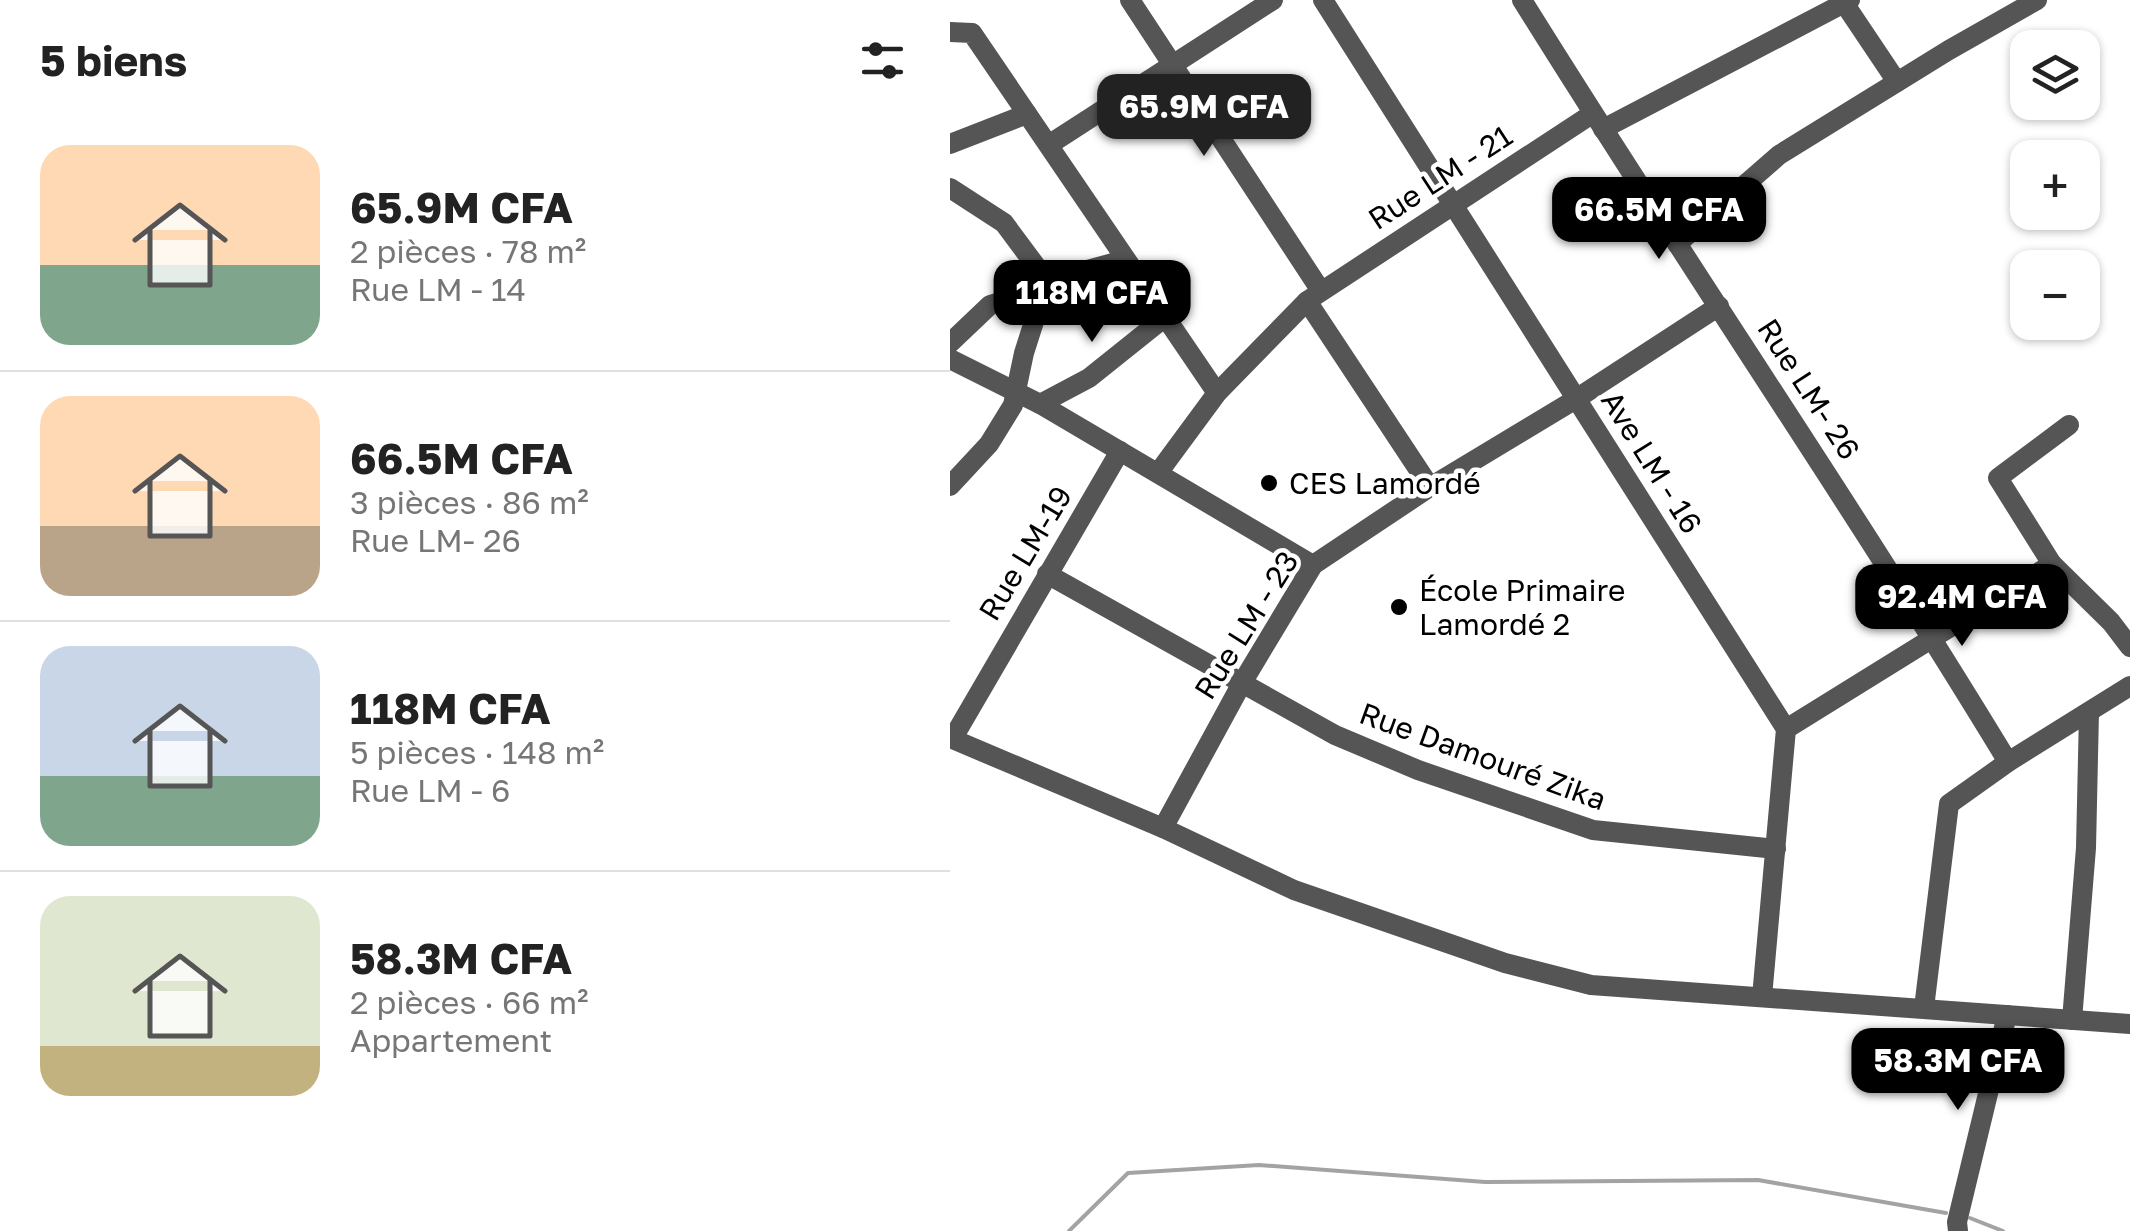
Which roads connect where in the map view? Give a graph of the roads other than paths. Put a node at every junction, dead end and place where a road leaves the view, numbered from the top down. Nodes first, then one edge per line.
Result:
1 (1130, 0) edge
2 (1273, 0) edge
3 (1323, 0) edge
4 (1522, 0) edge
5 (2036, 0) edge
6 (1847, 2) edge
7 (950, 32) edge
8 (1172, 65) junction
9 (1897, 82) junction
10 (1027, 114) junction
11 (1598, 121) junction
12 (950, 144) edge
13 (1050, 144) junction
14 (950, 188) edge
15 (1452, 203) junction
16 (1677, 244) junction
17 (1124, 260) junction
18 (1045, 285) junction
19 (1314, 296) junction
20 (1719, 306) junction
21 (1164, 318) junction
22 (950, 343) edge
23 (950, 359) edge
24 (1016, 391) junction
25 (1217, 393) junction
26 (1576, 399) junction
27 (1040, 404) junction
28 (2069, 425) dead end
29 (1120, 450) junction
30 (1158, 473) junction
31 (950, 486) edge
32 (1430, 487) junction
33 (2052, 564) junction
34 (1313, 565) junction
35 (1047, 574) junction
36 (1932, 637) junction
37 (2130, 647) edge
38 (1242, 683) junction
39 (2130, 686) edge
40 (2088, 712) junction
41 (1786, 729) junction
42 (952, 738) edge
43 (2008, 762) junction
44 (1162, 828) junction
45 (1776, 849) junction
46 (1762, 998) junction
47 (1924, 1008) junction
48 (2007, 1015) junction
49 (2072, 1020) junction
50 (2130, 1024) edge
51 (1958, 1231) edge

1 - 8 street
2 - 8 street
3 - 15 street, Ave LM - 16
4 - 11 street, Rue LM- 26
5 - 9 street
6 - 9 street
6 - 11 street, Rue LM - 21
7 - 10 street
8 - 13 street
8 - 19 street
9 - 16 street
10 - 12 street
10 - 13 street
11 - 15 street, Rue LM - 21
11 - 16 street, Rue LM- 26
13 - 17 street
14 - 18 street
15 - 19 street, Rue LM - 21
15 - 26 street, Ave LM - 16
16 - 20 street, Rue LM- 26
17 - 18 street
17 - 21 street
18 - 22 street
18 - 24 street
19 - 25 street, Rue LM - 21
19 - 32 street
20 - 26 street, Rue LM - 23
20 - 36 street, Rue LM- 26
21 - 25 street
21 - 27 street
23 - 24 street
24 - 27 street
24 - 31 street
25 - 30 street, Rue LM - 21
26 - 32 street, Rue LM - 23
26 - 41 street, Ave LM - 16
27 - 29 street
28 - 33 street
29 - 30 street
29 - 35 street, Rue LM-19
30 - 34 street
32 - 34 street, Rue LM - 23
33 - 36 street
33 - 37 street
34 - 38 street, Rue LM - 23
35 - 38 street, Rue Damouré Zika
35 - 42 street, Rue LM-19
36 - 41 street
36 - 43 street, Rue LM- 26
38 - 44 street, Rue LM - 23
38 - 45 street, Rue Damouré Zika
39 - 40 street
40 - 43 street
40 - 49 street
41 - 45 street
42 - 44 street
43 - 47 street
44 - 46 street
45 - 46 street
46 - 47 street
47 - 48 street
48 - 49 street
48 - 51 street
49 - 50 street

